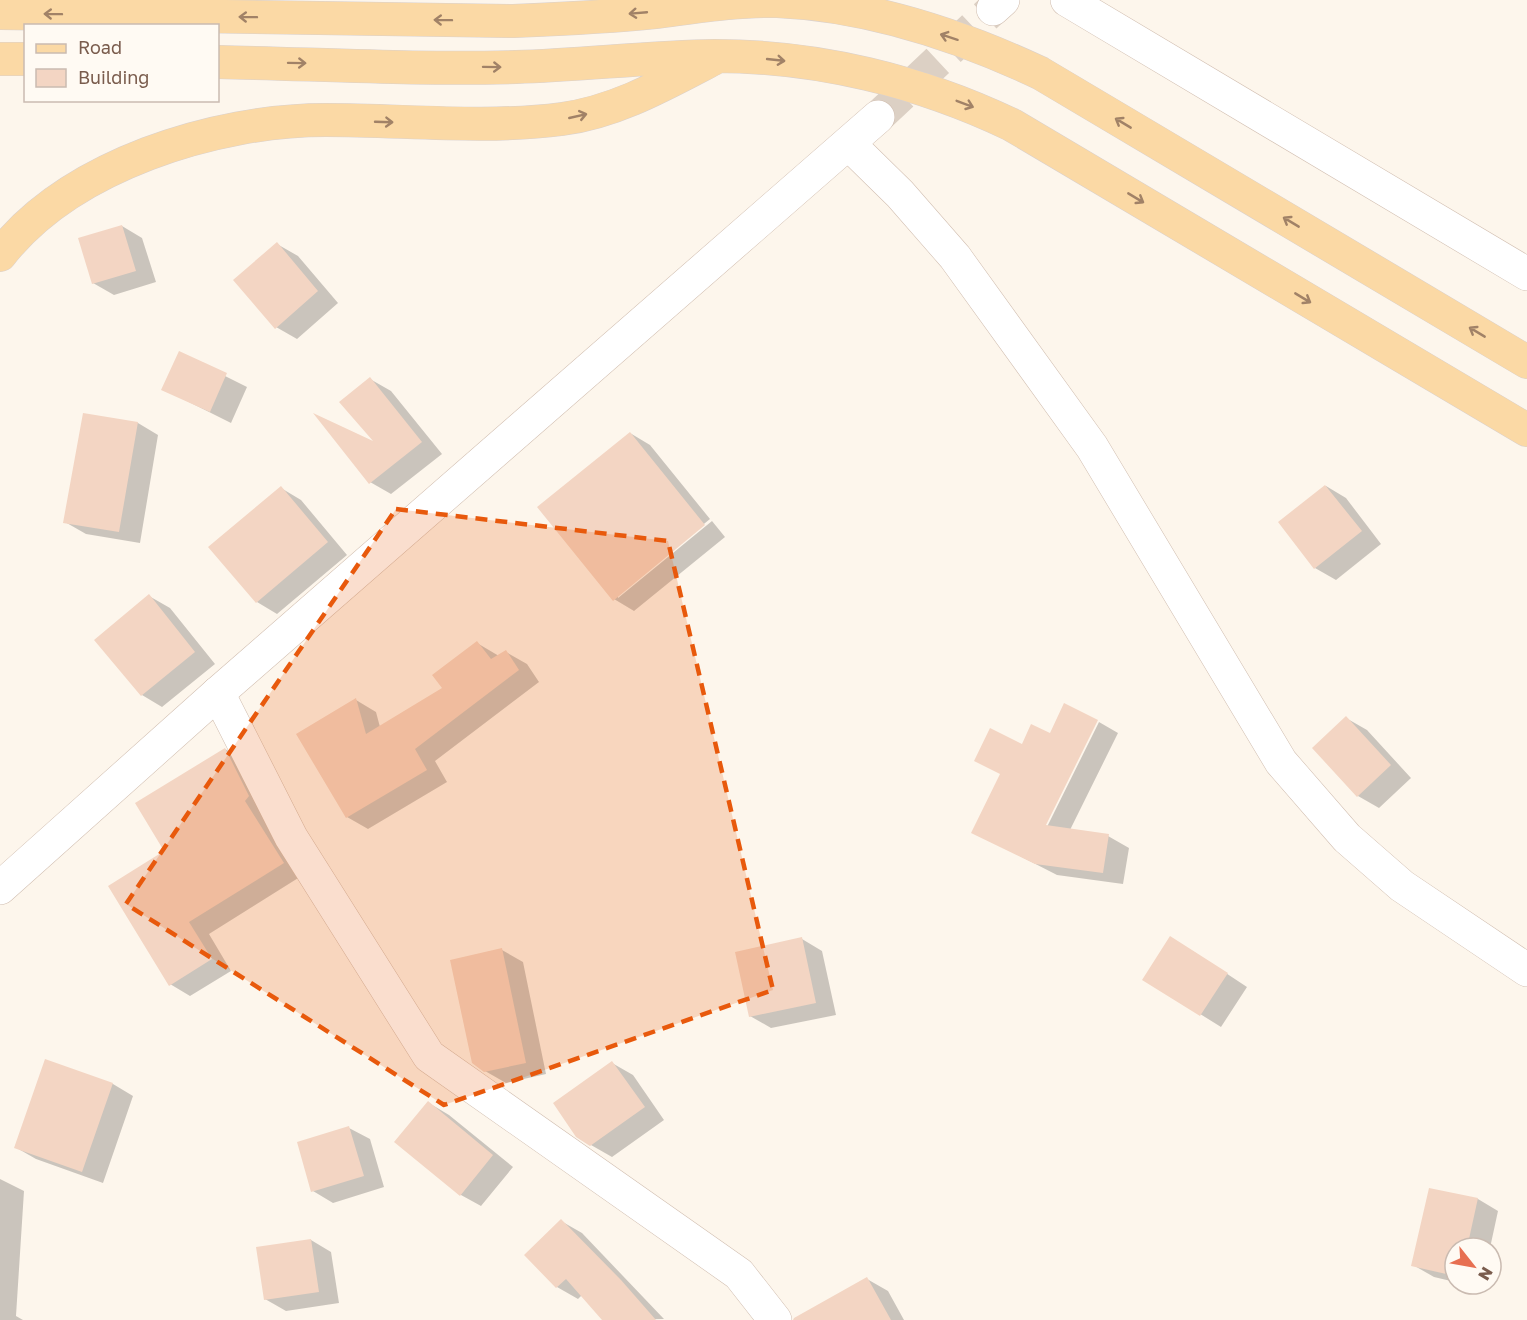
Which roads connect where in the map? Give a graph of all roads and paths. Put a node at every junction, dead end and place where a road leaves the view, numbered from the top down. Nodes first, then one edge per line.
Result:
1 (1067, 0) edge
2 (710, 2) edge
3 (0, 13) edge
4 (718, 56) junction
5 (0, 58) edge
6 (24, 59) edge
7 (219, 62) edge
8 (878, 117) tunnel mouth
9 (849, 144) junction
10 (0, 255) edge
11 (1527, 274) edge
12 (1527, 362) edge
13 (1527, 430) edge
14 (218, 693) junction
15 (0, 888) edge
16 (1527, 970) edge
17 (775, 1320) edge

1 - 11 street
2 -> 3 main road
12 -> 2 main road
7 -> 4 main road
10 -> 4 main road
4 -> 13 main road
5 - 6 main road
8 - 9 street
9 - 14 street
9 - 16 street
14 - 15 street
14 - 17 street

